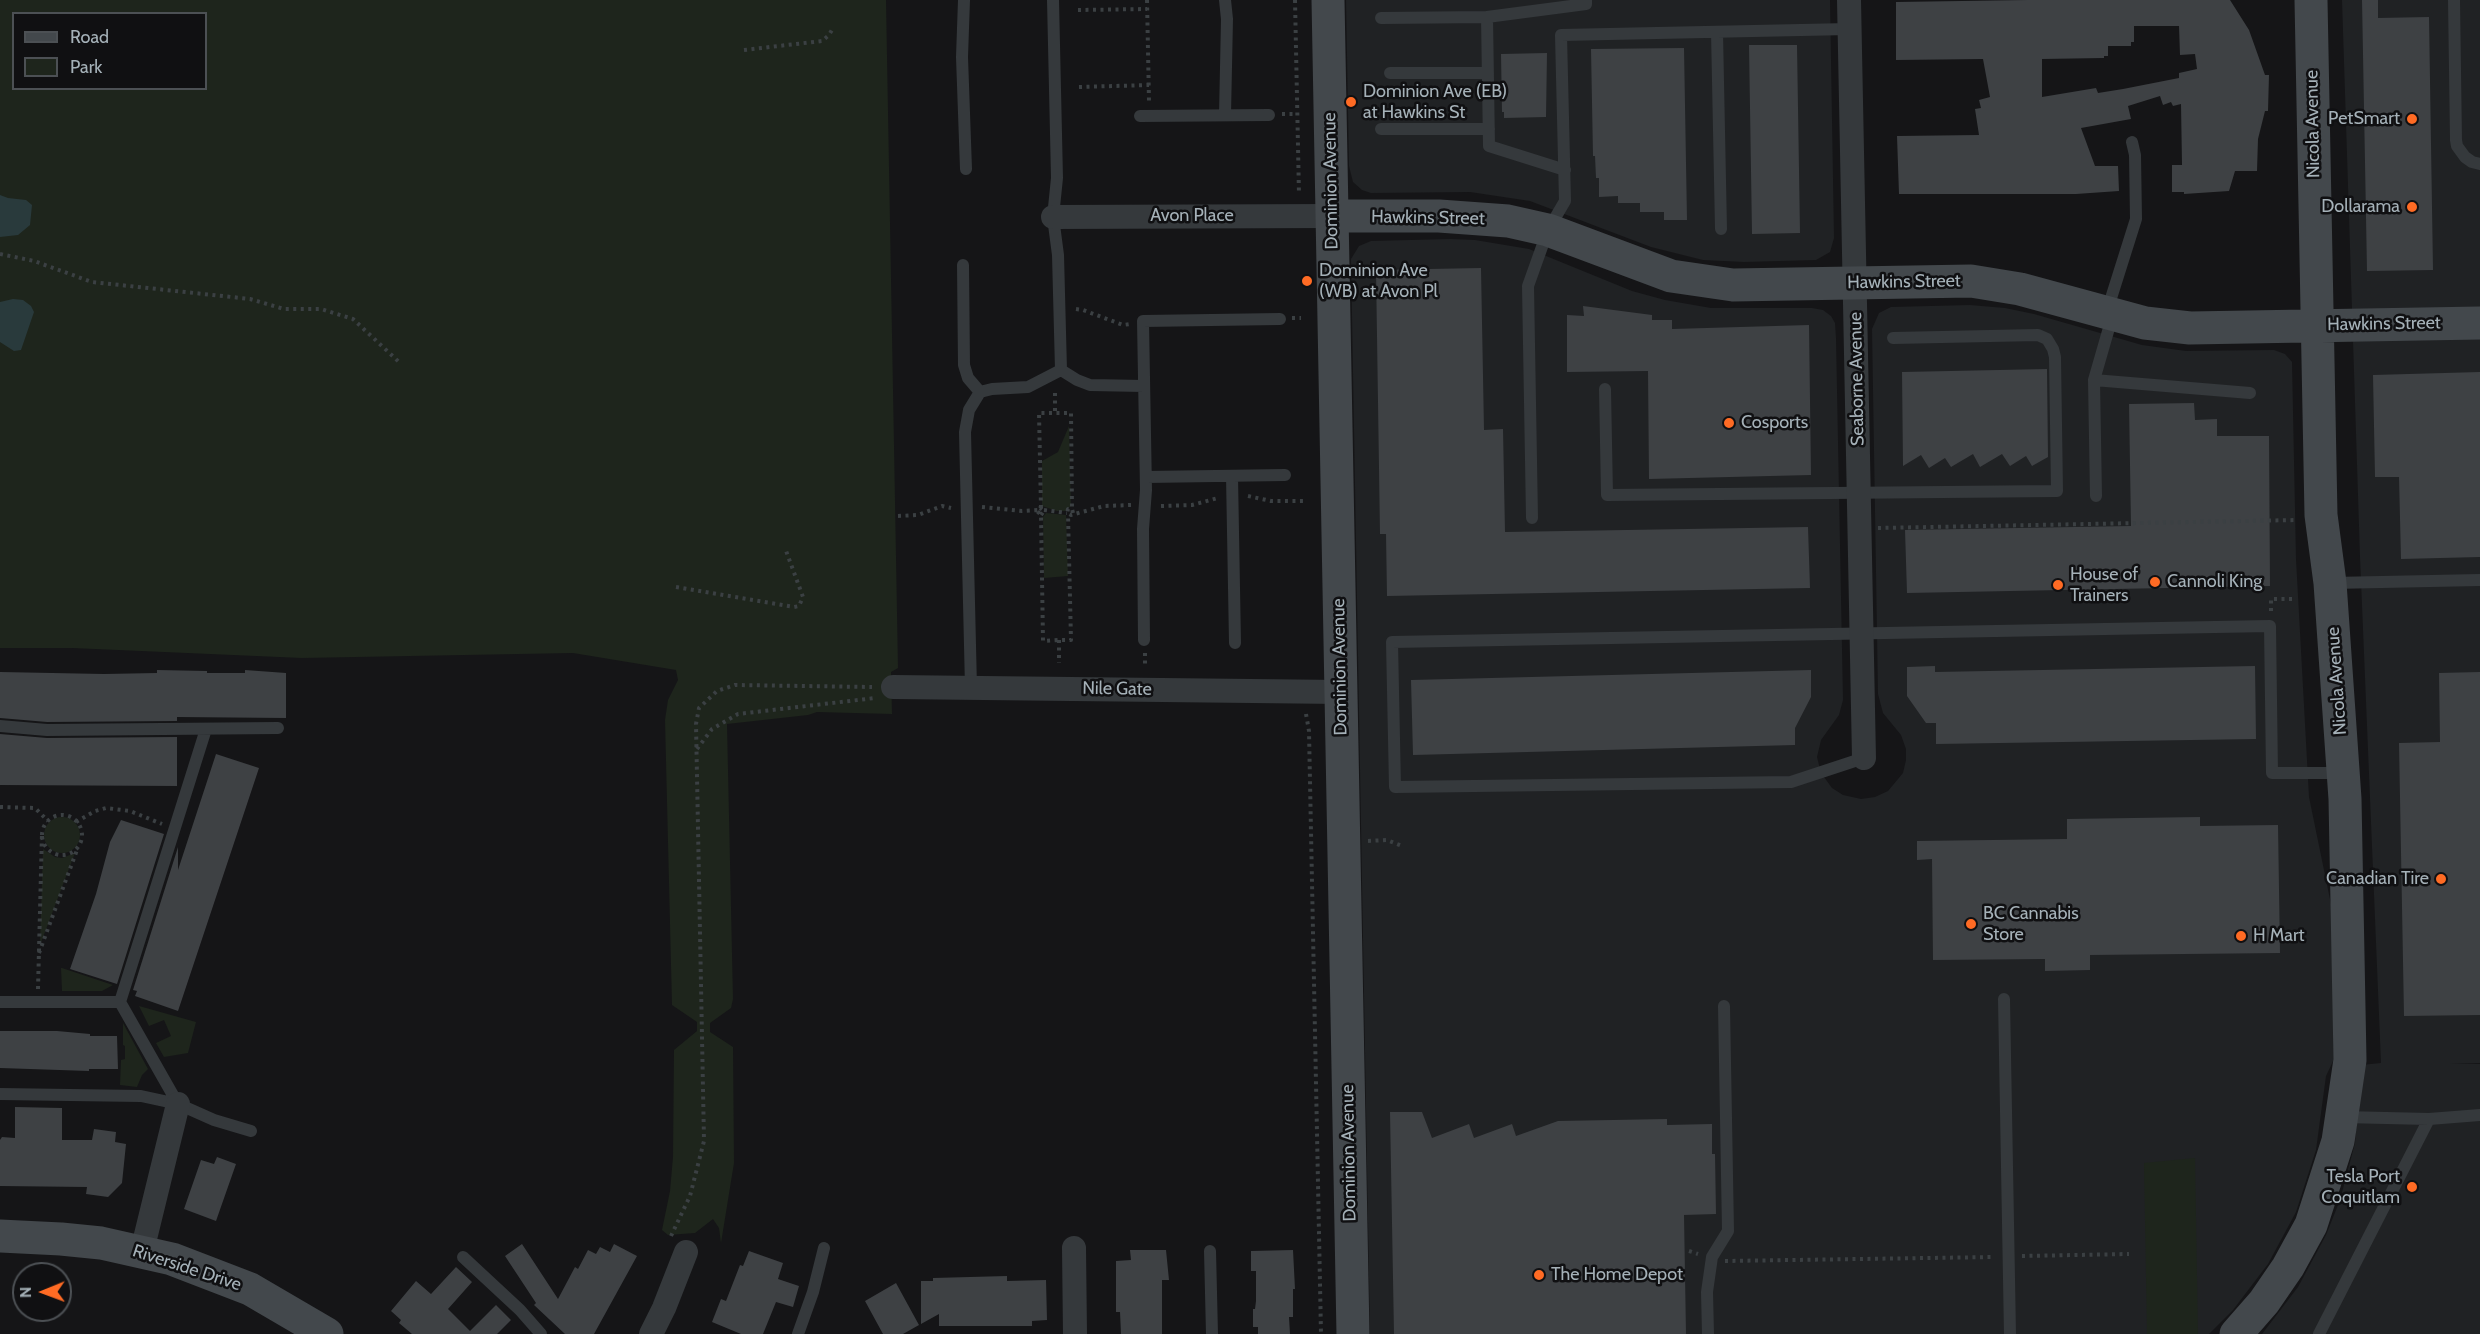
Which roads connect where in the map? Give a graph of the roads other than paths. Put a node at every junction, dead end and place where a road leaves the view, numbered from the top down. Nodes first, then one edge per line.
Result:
1 (964, 0) edge
2 (1053, 0) edge
3 (1225, 0) edge
4 (1328, 0) edge
5 (1586, 0) edge
6 (1849, 0) edge
7 (2311, 0) edge
8 (2454, 0) edge
9 (1486, 17) junction
10 (1381, 18) dead end
11 (1849, 29) junction
12 (1717, 32) junction
13 (1390, 73) dead end
14 (1488, 73) junction
15 (1225, 115) junction
16 (1269, 115) dead end
17 (1145, 116) road end
18 (1381, 129) dead end
19 (1489, 129) junction
20 (2132, 142) dead end
21 (2480, 164) edge
22 (966, 169) dead end
23 (1565, 170) junction
24 (1332, 216) junction
25 (1053, 217) junction
26 (1721, 228) dead end
27 (1548, 230) junction
28 (963, 265) dead end
29 (1855, 283) junction
30 (2110, 313) junction
31 (1280, 319) dead end
32 (2480, 323) edge
33 (2316, 325) junction
34 (1893, 338) dead end
35 (1061, 370) junction
36 (2094, 380) junction
37 (1144, 386) junction
38 (1605, 389) dead end
39 (980, 392) junction
40 (2250, 393) dead end
41 (1285, 475) dead end
42 (1232, 476) junction
43 (1146, 477) junction
44 (1859, 491) junction
45 (2096, 496) dead end
46 (1532, 518) dead end
47 (2480, 580) edge
48 (2331, 583) junction
49 (1862, 634) junction
50 (1144, 640) dead end
51 (1235, 643) dead end
52 (893, 687) road end
53 (971, 688) junction
54 (1341, 692) junction
55 (0, 726) edge
56 (278, 728) dead end
57 (206, 729) junction
58 (1864, 758) joint
59 (2344, 773) junction
60 (2004, 999) dead end
61 (0, 1002) edge
62 (120, 1002) junction
63 (1724, 1006) dead end
64 (0, 1094) edge
65 (178, 1104) junction
66 (2480, 1115) edge
67 (2343, 1116) junction
68 (2429, 1119) junction
69 (252, 1131) dead end
70 (0, 1236) edge
71 (824, 1248) dead end
72 (1074, 1248) dead end
73 (142, 1251) junction
74 (1210, 1251) dead end
75 (686, 1252) road end
76 (463, 1257) dead end
77 (327, 1334) edge
78 (541, 1334) edge
79 (651, 1334) edge
80 (798, 1334) edge
81 (1076, 1334) edge
82 (1212, 1334) edge
83 (1353, 1334) edge
84 (1708, 1334) edge
85 (2010, 1334) edge
86 (2236, 1334) edge
87 (2319, 1334) edge

1 - 22 lane
2 - 25 lane
3 - 15 lane
4 - 24 street, Dominion Avenue
5 - 9 lane
6 - 11 street, Seaborne Avenue
7 - 33 street, Nicola Avenue
8 - 21 lane
9 - 10 lane
9 - 14 lane
11 - 12 lane
11 - 29 street, Seaborne Avenue
12 - 23 lane
12 - 26 lane
13 - 14 lane
14 - 19 lane
15 - 16 lane
15 - 17 lane
18 - 19 lane
19 - 23 lane
20 - 30 lane
23 - 27 lane
24 - 25 street, Avon Place
24 - 27 street, Hawkins Street
24 - 54 street, Dominion Avenue
25 - 35 lane
27 - 29 street, Hawkins Street
27 - 46 lane
28 - 39 lane
29 - 30 street, Hawkins Street
29 - 44 street, Seaborne Avenue
30 - 33 street, Hawkins Street
30 - 36 lane
31 - 37 lane
32 - 33 street, Hawkins Street
33 - 48 street, Nicola Avenue
34 - 44 lane
35 - 37 lane
35 - 39 lane
36 - 40 lane
36 - 45 lane
37 - 43 lane
38 - 44 lane
39 - 53 lane
41 - 42 lane
42 - 43 lane
42 - 51 lane
43 - 50 lane
44 - 49 street, Seaborne Avenue
47 - 48 lane
48 - 59 street, Nicola Avenue
49 - 58 street, Seaborne Avenue
49 - 58 lane
49 - 59 lane
52 - 53 street, Nile Gate
53 - 54 street, Nile Gate
54 - 83 street, Dominion Avenue
55 - 57 lane
56 - 57 lane
57 - 62 lane
59 - 67 street, Nicola Avenue
60 - 85 lane
61 - 62 lane
62 - 65 lane
63 - 84 lane
64 - 65 lane
65 - 69 lane
65 - 73 street
66 - 68 lane
67 - 68 lane
67 - 86 street, Nicola Avenue
68 - 87 lane
70 - 73 street, Riverside Drive
71 - 80 lane
72 - 81 street
73 - 77 street, Riverside Drive
74 - 82 lane
75 - 79 street
76 - 78 lane

